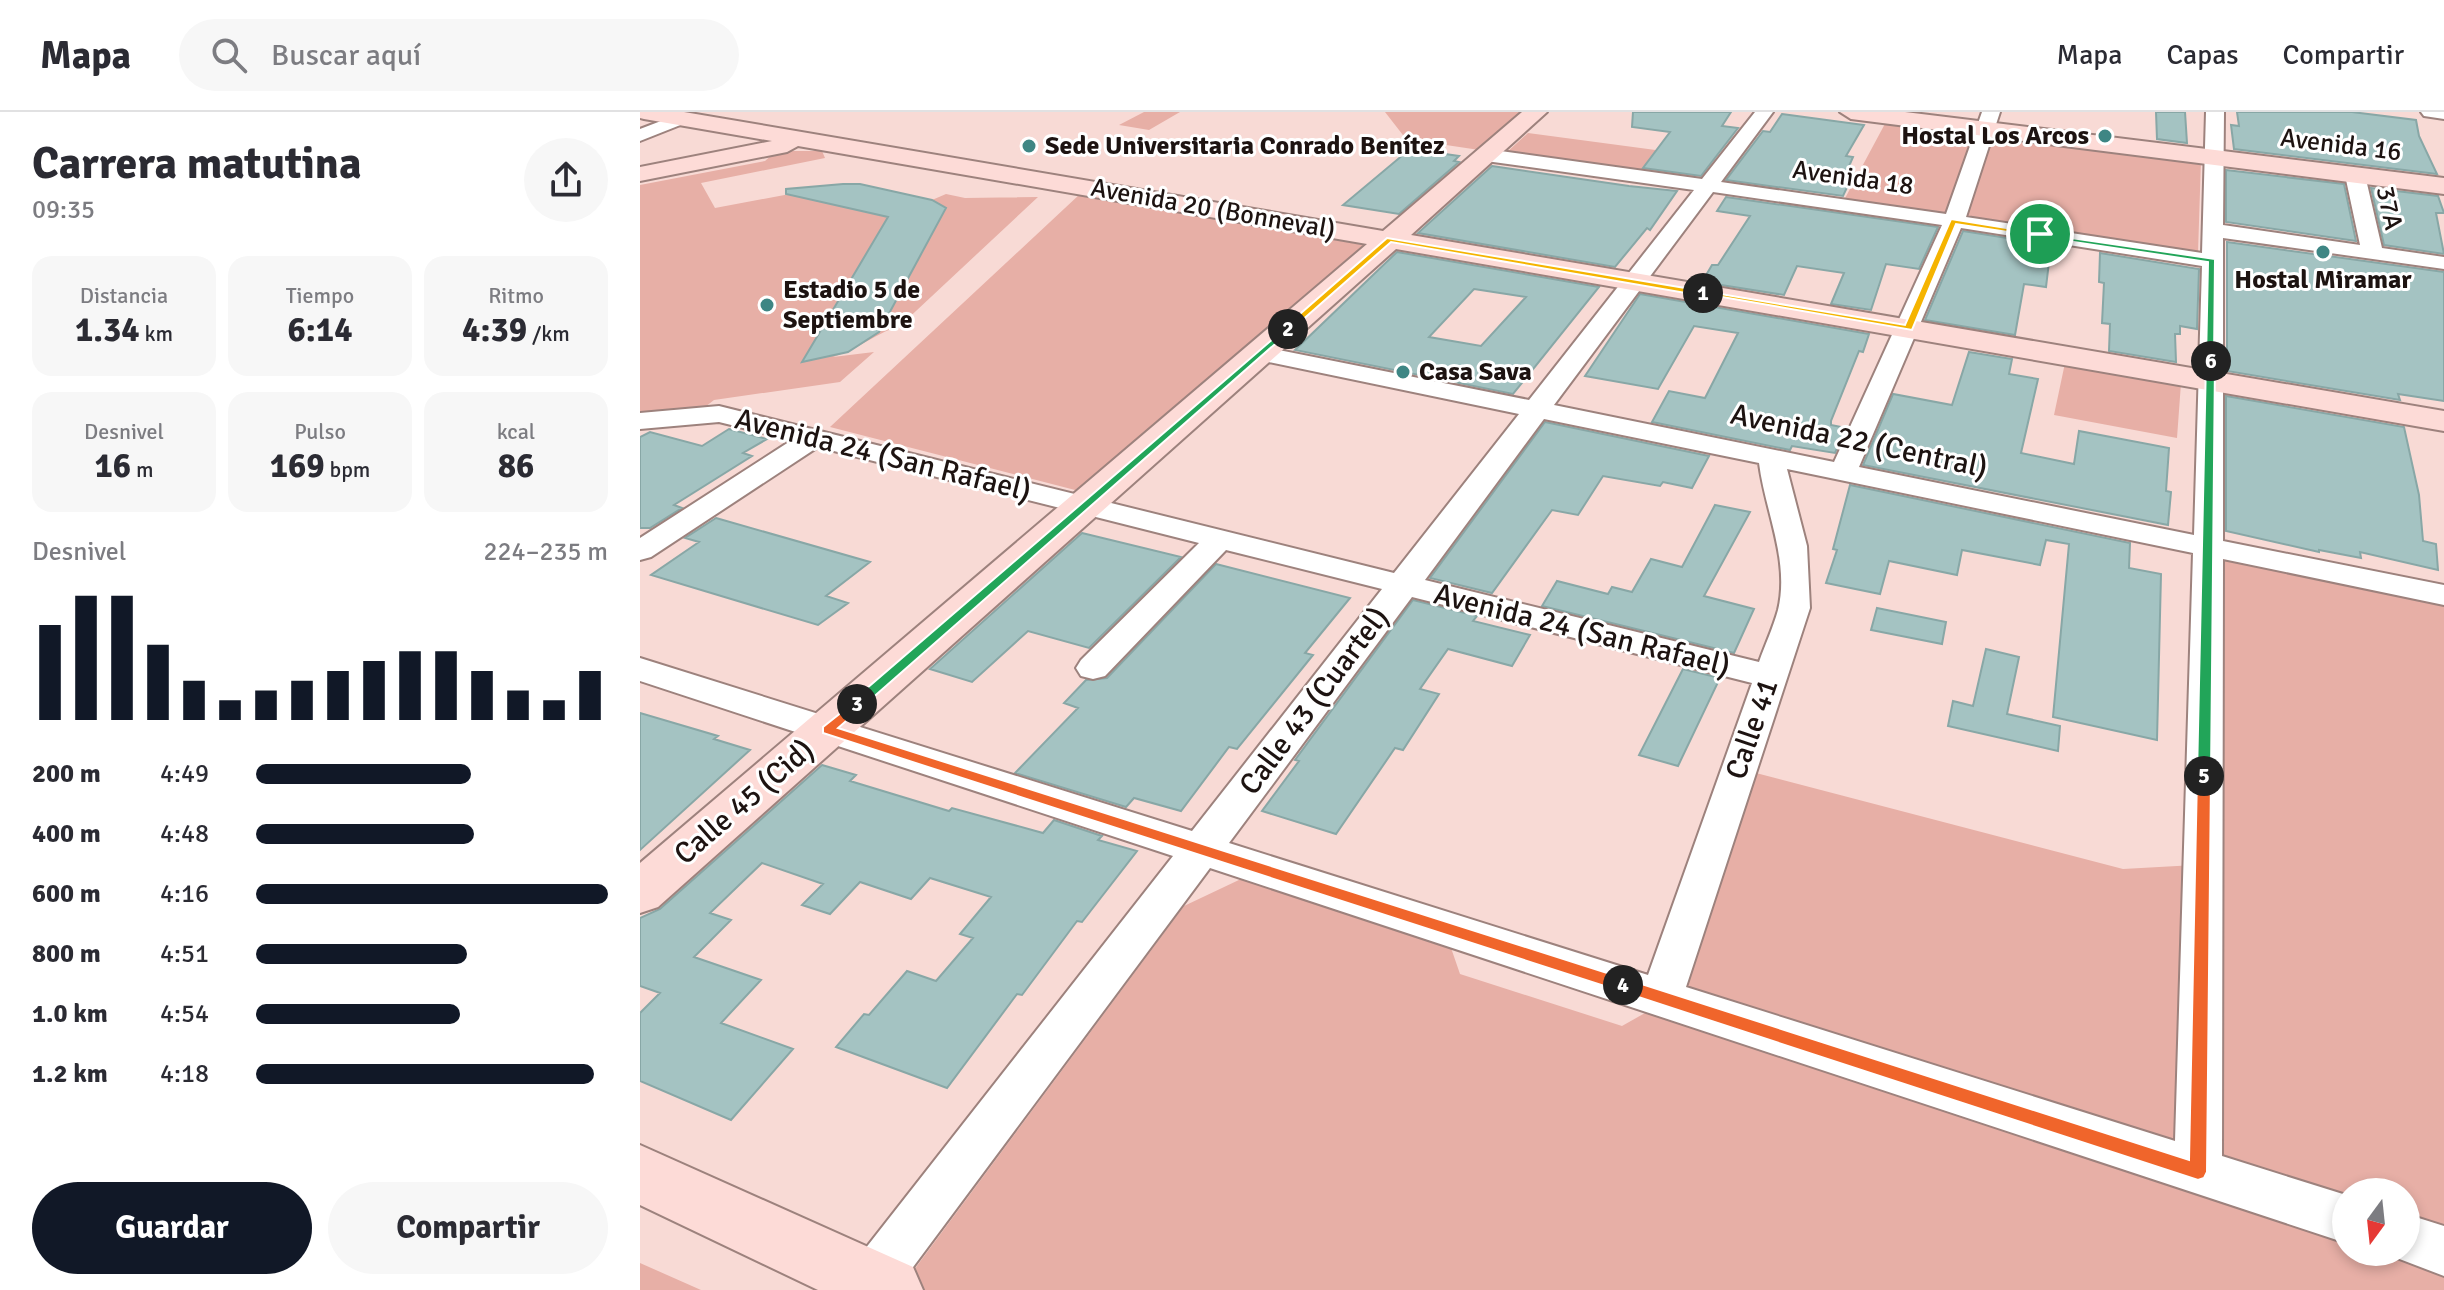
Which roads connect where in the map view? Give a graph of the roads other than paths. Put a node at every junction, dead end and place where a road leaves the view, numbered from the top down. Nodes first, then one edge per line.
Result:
1 (644, 112) edge
2 (1536, 112) edge
3 (1764, 112) edge
4 (1851, 112) edge
5 (2215, 112) edge
6 (2430, 112) edge
7 (2444, 114) edge
8 (682, 118) junction
9 (1989, 120) edge
10 (640, 136) edge
11 (809, 140) junction
12 (1486, 155) junction
13 (2214, 157) junction
14 (640, 174) edge
15 (2355, 175) junction
16 (1709, 186) junction
17 (2444, 186) edge
18 (1954, 221) junction
19 (1390, 240) junction
20 (2212, 245) junction
21 (2372, 252) junction
22 (2444, 263) edge
23 (1634, 282) junction
24 (1909, 328) junction
25 (1259, 353) junction
26 (2210, 381) junction
27 (1536, 410) junction
28 (640, 421) edge
29 (2444, 421) edge
30 (813, 438) junction
31 (1772, 457) junction
32 (1843, 473) junction
33 (1084, 506) junction
34 (1219, 540) junction
35 (2208, 547) junction
36 (640, 551) edge
37 (1402, 586) junction
38 (2444, 595) edge
39 (1093, 668) dead end
40 (640, 669) edge
41 (1769, 676) junction
42 (828, 730) junction
43 (1200, 850) junction
44 (640, 893) edge
45 (1662, 997) junction
46 (2198, 1172) junction
47 (640, 1174) edge
48 (2332, 1215) edge
49 (2420, 1243) edge
50 (2444, 1251) edge
51 (876, 1287) edge

1 - 8 street, Avenida 20 (Bonneval)
2 - 12 street, Calle 45 (Cid)
3 - 16 street, Calle 43 (Cuartel)
4 - 9 street, Avenida 16
5 - 13 street
6 - 7 street
8 - 10 street
8 - 11 street, Avenida 20 (Bonneval)
9 - 13 street, Avenida 16
9 - 18 street
11 - 14 street
11 - 19 street, Avenida 20 (Bonneval)
12 - 16 street, Avenida 18
12 - 19 street, Calle 45 (Cid)
13 - 15 street, Avenida 16
13 - 20 street
15 - 17 street, Avenida 16
15 - 21 street, 37A
16 - 18 street, Avenida 18
16 - 23 street, Calle 43 (Cuartel)
18 - 20 street, Avenida 18
18 - 24 street
19 - 23 street, Avenida 20 (Bonneval)
19 - 25 street, Calle 45 (Cid)
20 - 21 street, Avenida 18
20 - 26 street
21 - 22 street, Avenida 18
23 - 24 street, Avenida 20 (Bonneval)
23 - 27 street, Calle 43 (Cuartel)
24 - 26 street, Avenida 20 (Bonneval)
24 - 32 street
25 - 27 street, Avenida 22 (Central)
25 - 33 street, Calle 45 (Cid)
26 - 29 street, Avenida 20 (Bonneval)
26 - 35 street
27 - 31 street, Avenida 22 (Central)
27 - 37 street, Calle 43 (Cuartel)
28 - 30 street, Avenida 24 (San Rafael)
30 - 33 street, Avenida 24 (San Rafael)
30 - 36 street
31 - 32 street, Avenida 22 (Central)
31 - 41 street, Calle 41
32 - 35 street, Avenida 22 (Central)
33 - 34 street, Avenida 24 (San Rafael)
33 - 42 street, Calle 45 (Cid)
34 - 37 street, Avenida 24 (San Rafael)
34 - 39 street
35 - 38 street, Avenida 22 (Central)
35 - 46 street
37 - 41 street, Avenida 24 (San Rafael)
37 - 43 street, Calle 43 (Cuartel)
40 - 42 street
41 - 45 street, Calle 41
42 - 43 street
42 - 44 street, Calle 45 (Cid)
43 - 45 street
43 - 51 street, Calle 43 (Cuartel)
45 - 46 street
46 - 48 street
47 - 51 street
49 - 50 street

